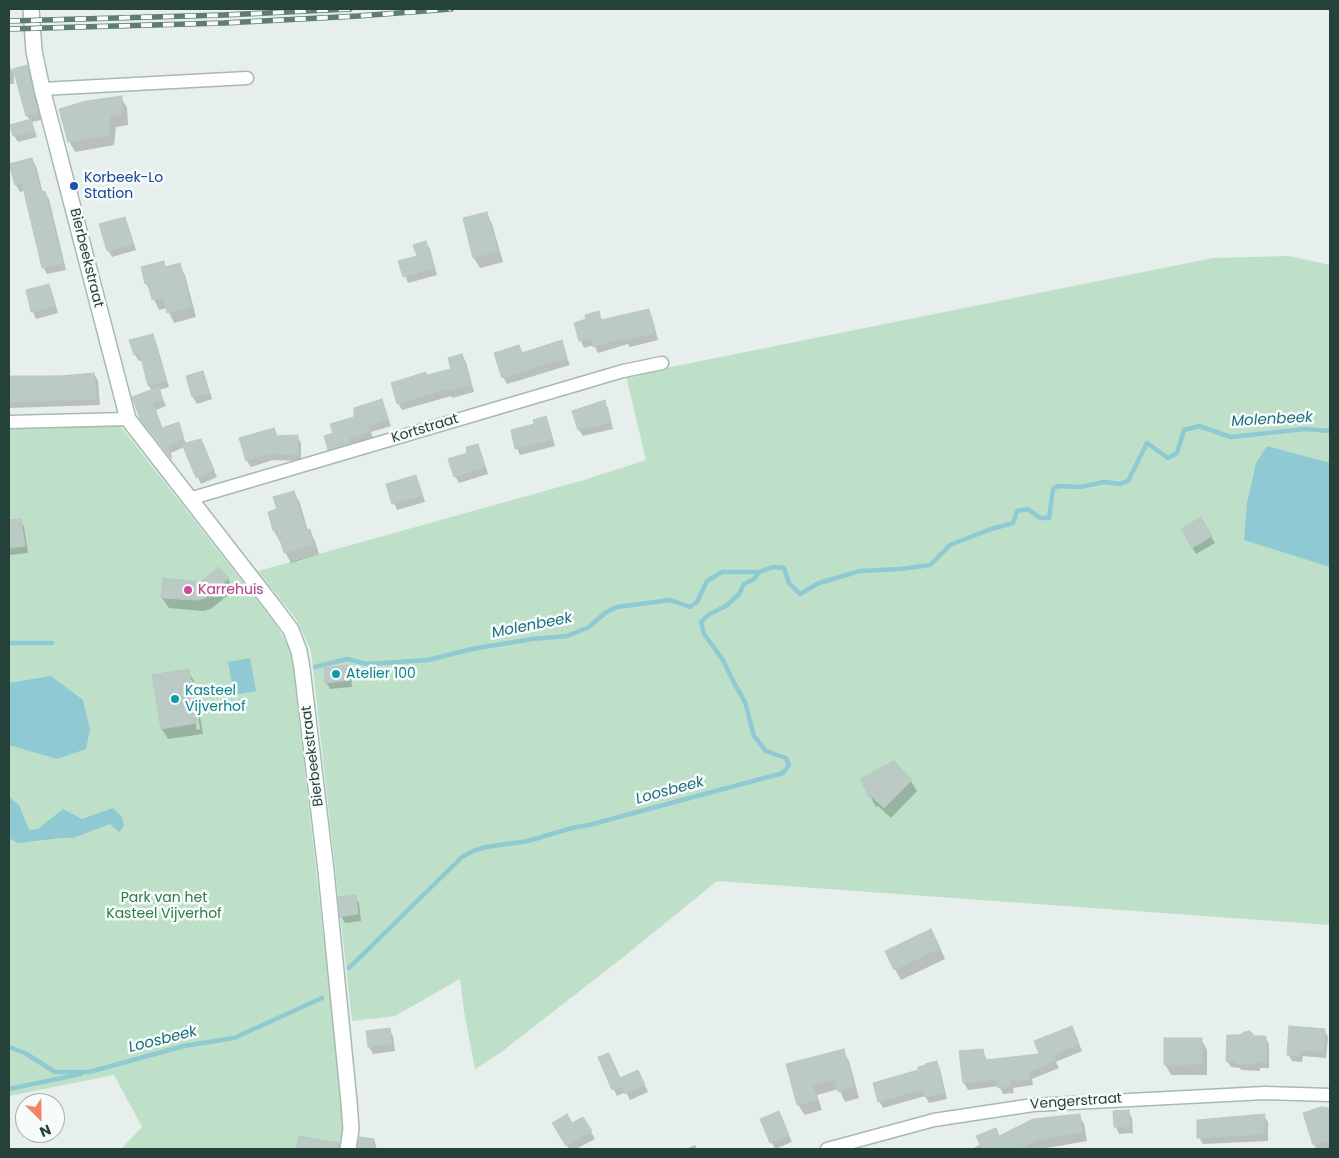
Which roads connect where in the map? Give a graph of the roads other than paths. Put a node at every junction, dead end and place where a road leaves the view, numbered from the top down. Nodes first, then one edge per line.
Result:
1 (32, 9) edge
2 (247, 78) dead end
3 (42, 89) junction
4 (662, 363) dead end
5 (128, 419) junction
6 (9, 422) edge
7 (189, 499) junction
8 (1330, 1096) edge
9 (348, 1149) edge
10 (828, 1149) edge

1 - 3 street, Bierbeekstraat
2 - 3 street
3 - 5 street, Bierbeekstraat
4 - 7 street, Kortstraat
5 - 6 street
5 - 7 street, Bierbeekstraat
7 - 9 street, Bierbeekstraat
8 - 10 street, Vengerstraat

